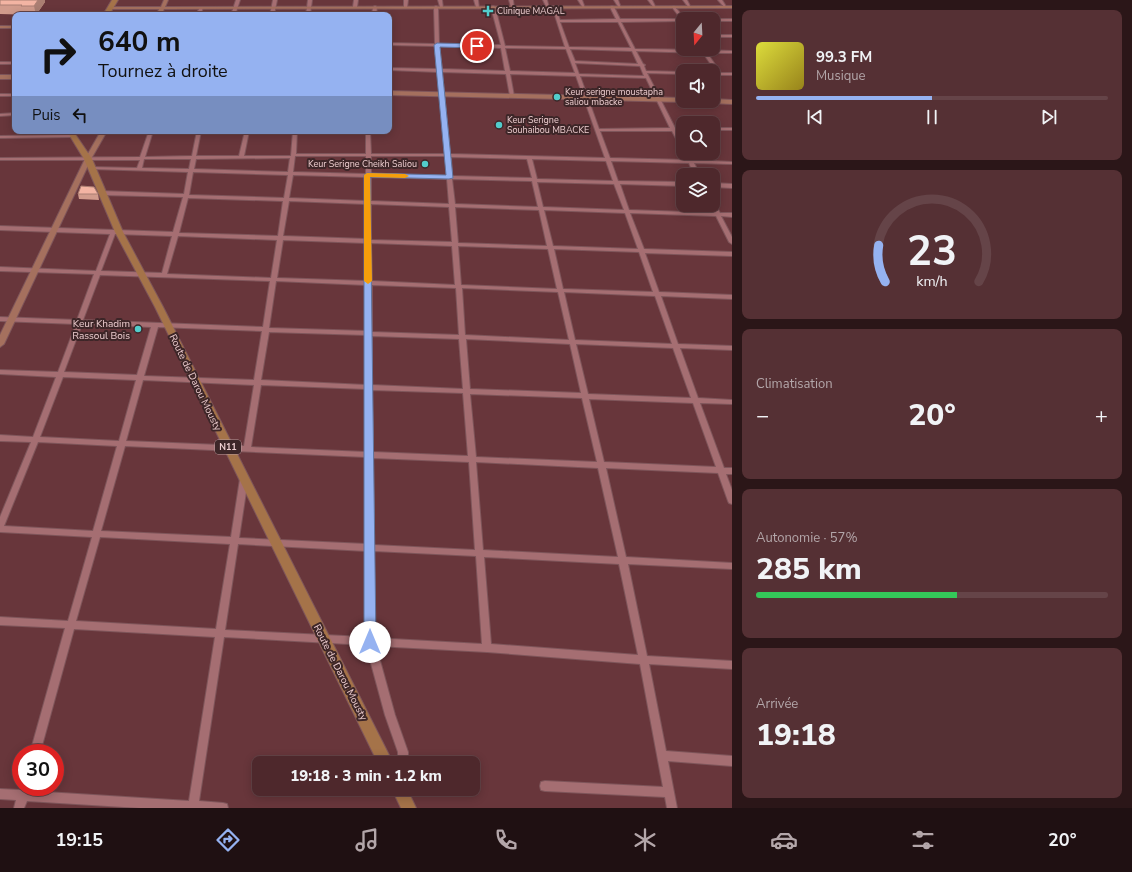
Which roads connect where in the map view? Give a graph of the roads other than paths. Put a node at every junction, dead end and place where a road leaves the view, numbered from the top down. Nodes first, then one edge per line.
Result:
1 (115, 0) edge
2 (166, 0) edge
3 (238, 0) edge
4 (275, 0) edge
5 (310, 0) edge
6 (356, 0) edge
7 (406, 0) edge
8 (440, 0) edge
9 (476, 0) edge
10 (510, 0) edge
11 (545, 0) edge
12 (580, 0) edge
13 (616, 0) edge
14 (650, 0) edge
15 (685, 0) edge
16 (720, 0) edge
17 (235, 7) junction
18 (273, 7) junction
19 (309, 7) junction
20 (355, 7) junction
21 (375, 7) junction
22 (406, 7) junction
23 (439, 7) junction
24 (478, 7) junction
25 (493, 7) junction
26 (513, 7) junction
27 (551, 7) junction
28 (584, 7) junction
29 (612, 7) junction
30 (620, 7) junction
31 (655, 7) junction
32 (674, 7) junction
33 (690, 7) junction
34 (726, 7) junction
35 (732, 7) edge
36 (110, 8) junction
37 (162, 8) junction
38 (201, 8) junction
39 (108, 12) edge
40 (160, 12) edge
41 (199, 12) edge
42 (234, 12) edge
43 (272, 12) edge
44 (308, 12) edge
45 (374, 12) edge
46 (677, 12) edge
47 (619, 20) junction
48 (676, 20) edge
49 (720, 20) edge
50 (732, 20) edge
51 (558, 21) junction
52 (12, 27) edge
53 (0, 28) edge
54 (720, 36) edge
55 (732, 36) edge
56 (392, 44) edge
57 (437, 45) junction
58 (503, 47) junction
59 (569, 49) junction
60 (634, 50) junction
61 (676, 51) edge
62 (720, 52) edge
63 (732, 52) edge
64 (573, 62) junction
65 (0, 63) edge
66 (12, 63) edge
67 (642, 65) junction
68 (392, 70) edge
69 (440, 71) junction
70 (508, 72) junction
71 (646, 72) junction
72 (676, 73) edge
73 (578, 74) junction
74 (720, 74) edge
75 (732, 74) edge
76 (12, 76) edge
77 (0, 77) edge
78 (648, 77) junction
79 (392, 93) edge
80 (442, 94) junction
81 (0, 95) edge
82 (12, 95) edge
83 (512, 96) junction
84 (586, 98) junction
85 (658, 100) junction
86 (676, 100) edge
87 (720, 101) edge
88 (732, 102) edge
89 (12, 114) edge
90 (0, 115) edge
91 (673, 129) junction
92 (720, 129) edge
93 (732, 129) edge
94 (598, 130) junction
95 (71, 134) edge
96 (103, 134) edge
97 (150, 134) edge
98 (198, 134) edge
99 (246, 134) edge
100 (295, 134) edge
101 (368, 134) edge
102 (676, 135) edge
103 (0, 137) edge
104 (367, 155) junction
105 (448, 155) junction
106 (293, 156) junction
107 (193, 157) junction
108 (241, 157) junction
109 (529, 157) junction
110 (142, 158) junction
111 (0, 159) edge
112 (609, 160) junction
113 (690, 161) junction
114 (732, 163) edge
115 (90, 164) junction
116 (694, 168) edge
117 (139, 169) junction
118 (192, 171) junction
119 (290, 173) junction
120 (367, 175) junction
121 (449, 178) junction
122 (534, 180) junction
123 (617, 182) junction
124 (676, 184) edge
125 (720, 185) edge
126 (732, 186) edge
127 (101, 193) junction
128 (186, 197) junction
129 (286, 200) junction
130 (367, 202) junction
131 (452, 205) junction
132 (541, 208) junction
133 (628, 212) junction
134 (718, 214) junction
135 (732, 215) edge
136 (0, 228) edge
137 (55, 230) junction
138 (116, 232) junction
139 (177, 234) junction
140 (280, 238) junction
141 (367, 241) junction
142 (732, 242) edge
143 (455, 244) junction
144 (550, 247) junction
145 (641, 250) junction
146 (732, 254) edge
147 (0, 269) edge
148 (35, 270) junction
149 (97, 273) junction
150 (142, 275) junction
151 (164, 275) junction
152 (274, 279) junction
153 (368, 283) junction
154 (458, 287) junction
155 (561, 290) junction
156 (657, 293) junction
157 (732, 297) edge
158 (0, 319) edge
159 (12, 319) junction
160 (79, 322) junction
161 (155, 325) junction
162 (168, 325) junction
163 (266, 329) junction
164 (368, 333) junction
165 (462, 337) junction
166 (573, 341) junction
167 (0, 344) edge
168 (676, 345) junction
169 (732, 348) edge
170 (0, 372) edge
171 (59, 374) junction
172 (141, 377) junction
173 (196, 380) junction
174 (258, 382) junction
175 (368, 387) junction
176 (466, 391) junction
177 (586, 396) junction
178 (696, 400) junction
179 (732, 402) edge
180 (0, 438) edge
181 (36, 439) junction
182 (122, 443) junction
183 (228, 448) junction
184 (247, 449) junction
185 (369, 454) junction
186 (472, 459) junction
187 (601, 465) junction
188 (721, 470) junction
189 (732, 471) edge
190 (244, 479) junction
191 (732, 501) edge
192 (0, 528) edge
193 (97, 534) junction
194 (235, 541) junction
195 (277, 543) junction
196 (370, 548) junction
197 (479, 553) junction
198 (622, 561) junction
199 (732, 566) edge
200 (0, 621) edge
201 (71, 625) junction
202 (220, 633) junction
203 (324, 640) junction
204 (370, 642) junction
205 (487, 648) junction
206 (644, 660) junction
207 (732, 665) edge
208 (38, 744) edge
209 (382, 756) edge
210 (403, 756) edge
211 (663, 756) junction
212 (732, 761) edge
213 (545, 786) dead end
214 (12, 792) edge
215 (669, 792) junction
216 (0, 794) edge
217 (23, 796) edge
218 (54, 796) edge
219 (102, 804) edge
220 (193, 807) edge
221 (19, 808) edge
222 (223, 808) edge
223 (672, 808) edge

1 - 36 main road
2 - 37 main road
3 - 17 street
4 - 18 street
5 - 19 street
6 - 20 street
7 - 22 street
8 - 23 street
9 - 24 street
10 - 26 street
11 - 27 street
12 - 28 street
13 - 30 street
14 - 31 street
15 - 33 street
16 - 34 street
17 - 18 main road
17 - 38 main road
17 - 42 street
18 - 19 main road
18 - 43 street
19 - 20 main road
19 - 44 street
20 - 21 main road
21 - 22 main road
21 - 45 street
22 - 23 main road
23 - 24 main road
23 - 57 street
24 - 25 main road
25 - 26 main road
25 - 58 street
26 - 27 main road
27 - 28 main road
27 - 51 street
28 - 29 main road
29 - 30 main road
29 - 47 street
30 - 31 main road
31 - 32 main road
32 - 33 main road
32 - 46 street
33 - 34 main road
34 - 35 main road
36 - 37 main road
36 - 39 main road
37 - 38 main road
37 - 40 main road
38 - 41 street
47 - 48 street
47 - 51 street
47 - 60 street
49 - 50 street
51 - 59 street
52 - 53 main road
54 - 55 street
56 - 57 street
57 - 58 street
57 - 69 street
58 - 59 street
58 - 70 street
59 - 60 street
59 - 64 street
60 - 61 street
60 - 67 street
62 - 63 street
64 - 67 street
64 - 73 street
65 - 66 street
67 - 71 street
68 - 69 street
69 - 70 street
69 - 80 street
70 - 73 street
70 - 83 street
71 - 72 street
71 - 78 street
73 - 78 street
73 - 84 street
74 - 75 street
76 - 77 main road
78 - 85 street
79 - 80 main road
80 - 83 main road
80 - 105 street
81 - 82 street
83 - 84 main road
84 - 85 main road
84 - 94 street
85 - 86 main road
85 - 91 street
87 - 88 main road
89 - 90 street
91 - 94 street
91 - 102 street
92 - 93 street
94 - 112 street
95 - 103 street
95 - 115 main road, Route de Darou Mousty / N11
96 - 115 main road
97 - 110 street
98 - 107 street
99 - 108 street
100 - 106 street
101 - 104 street
104 - 105 street
104 - 106 street
104 - 120 street
105 - 109 street
105 - 121 street
106 - 108 street
106 - 119 street
107 - 108 street
107 - 110 street
107 - 118 street
109 - 112 street
109 - 122 street
110 - 115 street
110 - 117 street
111 - 115 street
112 - 113 street
112 - 123 street
113 - 114 street
113 - 116 street
115 - 117 street
115 - 127 main road, Route de Darou Mousty / N11
115 - 137 main road
117 - 118 street
118 - 119 street
118 - 128 street
119 - 120 street
119 - 129 street
120 - 121 street
120 - 130 street
121 - 122 street
121 - 131 street
122 - 123 street
122 - 132 street
123 - 124 street
123 - 133 street
125 - 126 street
127 - 128 street
127 - 138 main road, Route de Darou Mousty / N11
128 - 129 street
128 - 139 street
129 - 130 street
129 - 140 street
130 - 131 street
130 - 141 street
131 - 132 street
131 - 143 street
132 - 133 street
132 - 144 street
133 - 134 street
133 - 145 street
134 - 135 street
134 - 142 street
136 - 137 street
137 - 138 street
137 - 148 main road
138 - 139 street
138 - 149 street
138 - 150 main road, Route de Darou Mousty / N11
139 - 140 street
139 - 151 street
140 - 141 street
140 - 152 street
141 - 143 street
141 - 153 street
143 - 144 street
143 - 154 street
144 - 145 street
144 - 155 street
145 - 146 street
145 - 156 street
147 - 148 street
148 - 149 street
148 - 159 main road
149 - 150 street
149 - 160 street
150 - 151 street
150 - 162 main road, Route de Darou Mousty / N11
151 - 152 street
152 - 153 street
152 - 163 street
153 - 154 street
153 - 164 street
154 - 155 street
154 - 165 street
155 - 156 street
155 - 166 street
156 - 157 street
156 - 168 street
158 - 159 street
159 - 160 street
159 - 167 main road
160 - 161 street
160 - 171 street
161 - 162 street
161 - 172 street
162 - 163 street
162 - 173 main road, Route de Darou Mousty / N11
163 - 164 street
163 - 174 street
164 - 165 street
164 - 175 street
165 - 166 street
165 - 176 street
166 - 168 street
166 - 177 street
168 - 169 street
168 - 178 street
170 - 171 street
171 - 172 street
171 - 181 street
172 - 173 street
172 - 182 street
173 - 174 street
173 - 183 main road, Route de Darou Mousty / N11
174 - 175 street
174 - 184 street
175 - 176 street
175 - 185 street
176 - 177 street
176 - 186 street
177 - 178 street
177 - 187 street
178 - 179 street
178 - 188 street
180 - 181 street
181 - 182 street
181 - 192 street
182 - 183 street
182 - 193 street
183 - 184 street
183 - 190 main road, Route de Darou Mousty / N11
184 - 185 street
185 - 186 street
185 - 196 street
186 - 187 street
186 - 197 street
187 - 188 street
187 - 198 street
188 - 189 street
188 - 191 street
190 - 194 street
190 - 195 main road, Route de Darou Mousty / N11
192 - 193 street
193 - 194 street
193 - 201 street
194 - 195 street
194 - 202 street
195 - 196 street
195 - 203 main road, Route de Darou Mousty / N11
196 - 197 street
196 - 204 street
197 - 198 street
197 - 205 street
198 - 199 street
198 - 206 street
200 - 201 street
201 - 202 street
201 - 208 street
202 - 203 street
202 - 220 street
203 - 204 street
203 - 209 main road, Route de Darou Mousty / N11
204 - 205 street
204 - 210 street
205 - 206 street
206 - 207 street
206 - 211 street
211 - 212 street
211 - 215 street
213 - 215 street
214 - 216 street
215 - 223 street
217 - 221 street
218 - 219 street
219 - 220 street
220 - 222 street

